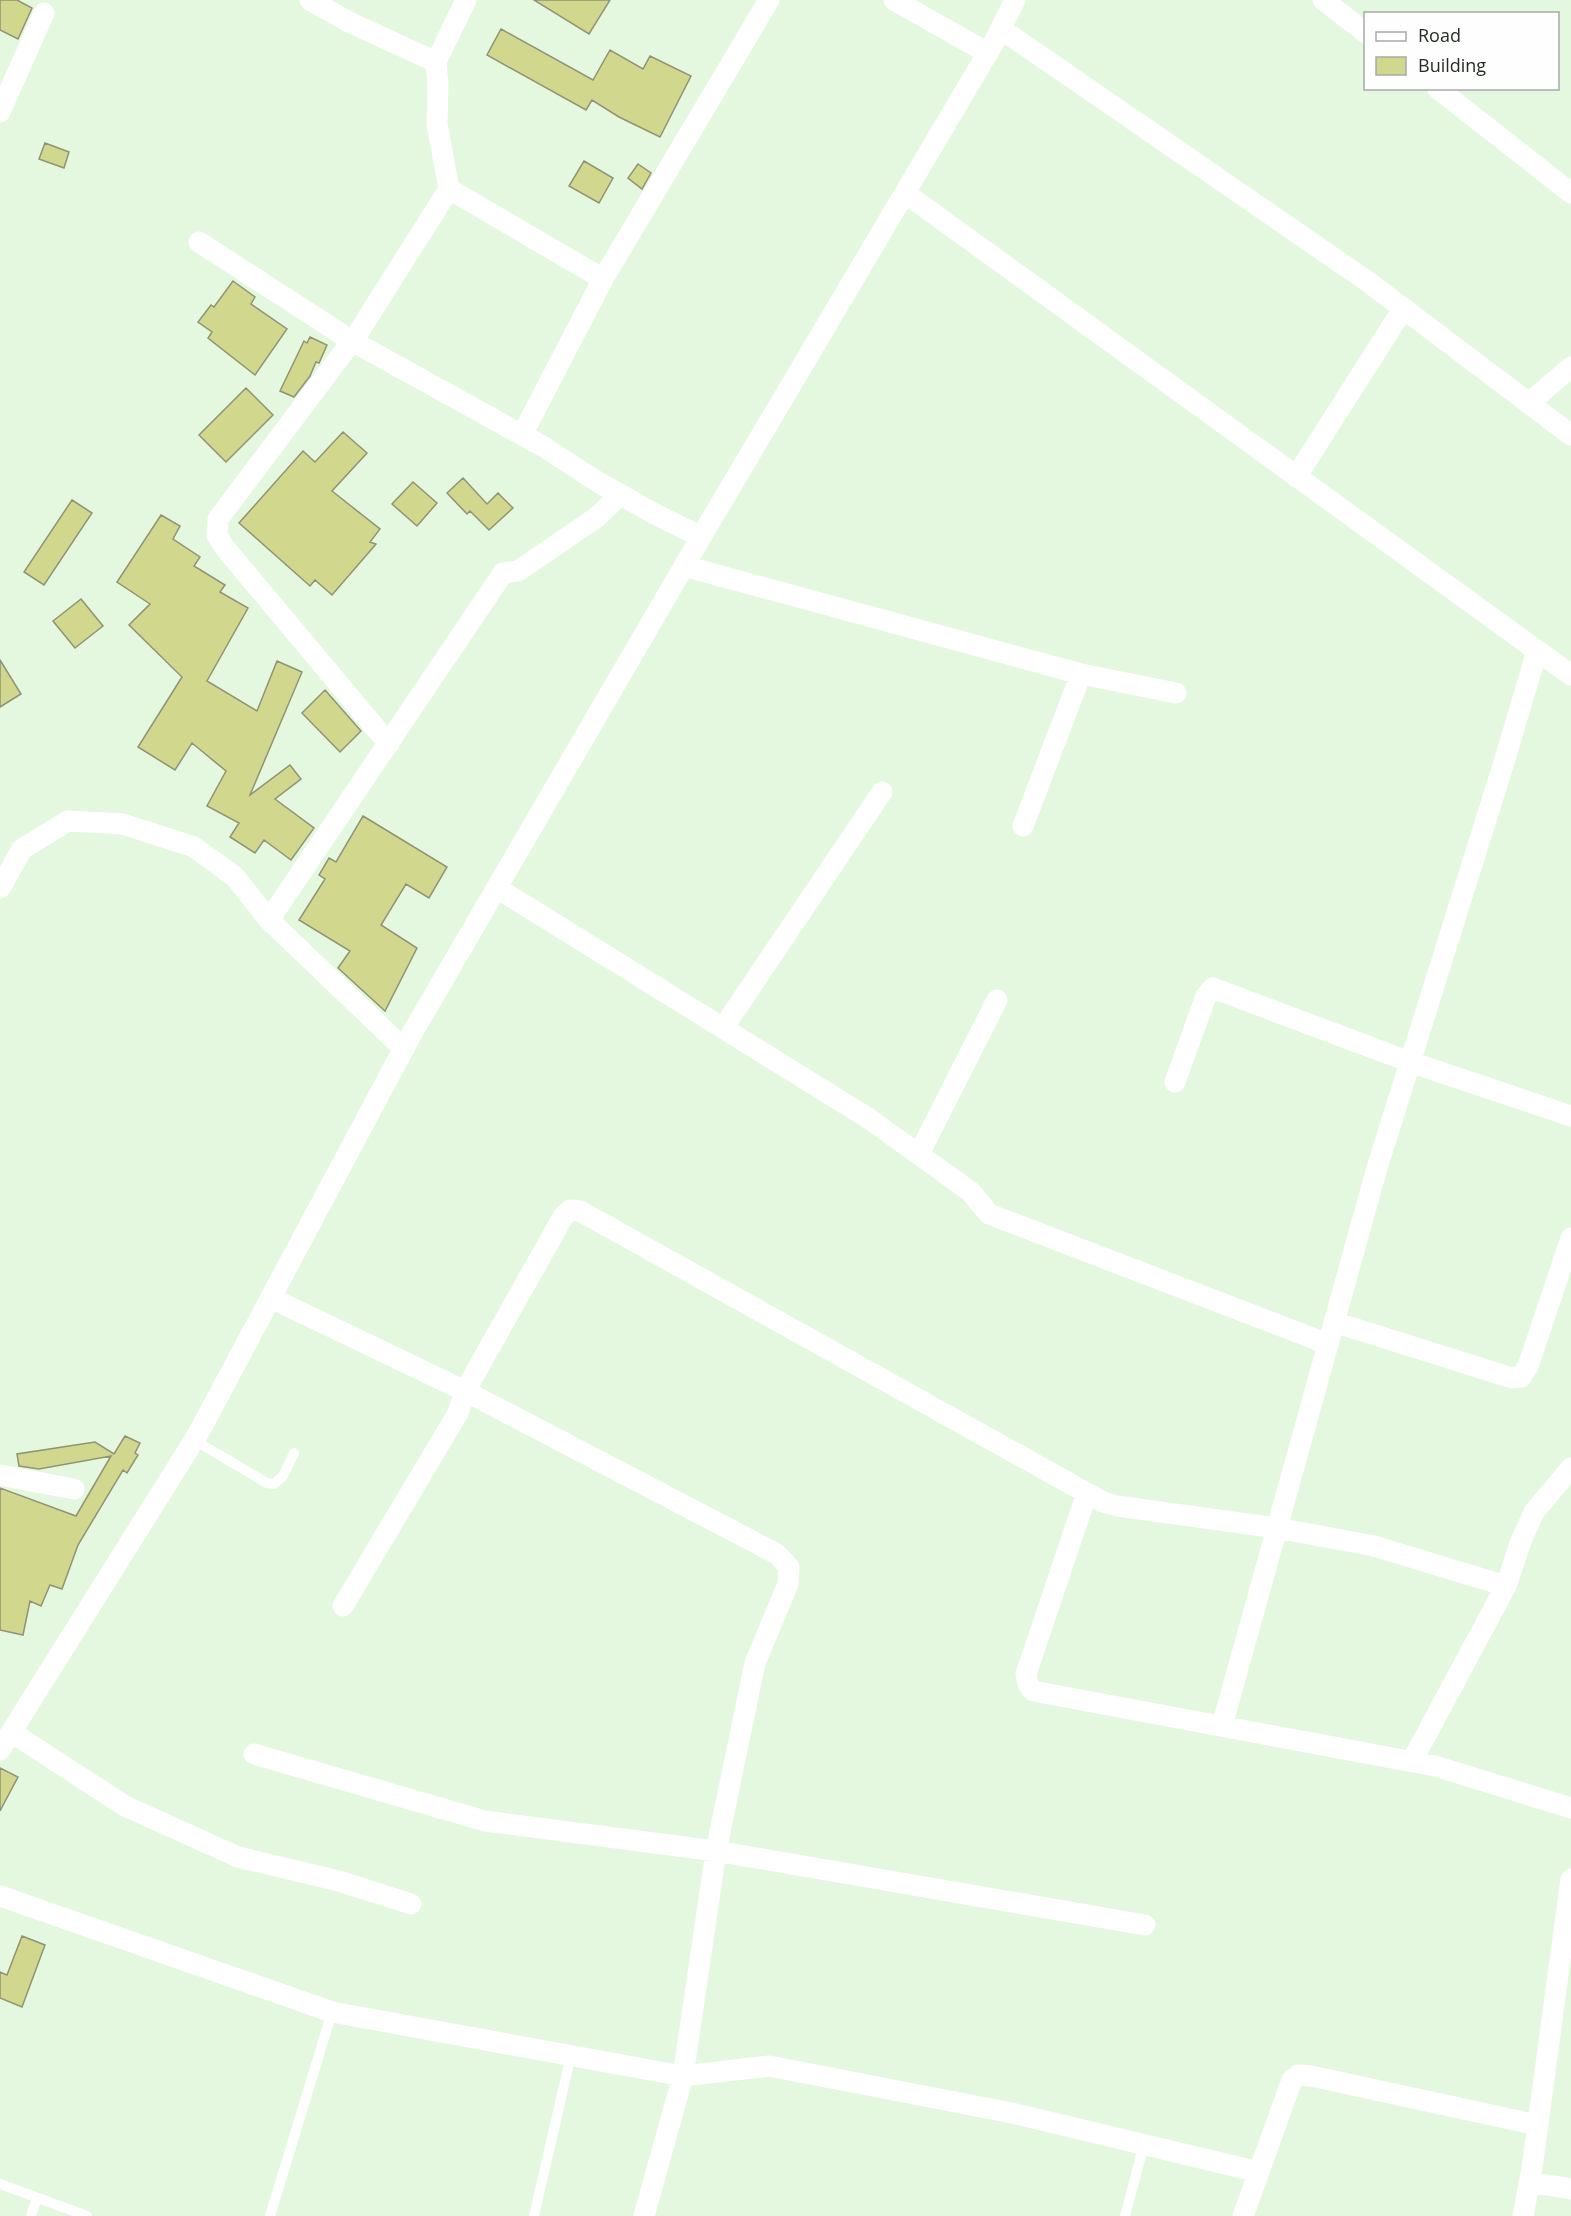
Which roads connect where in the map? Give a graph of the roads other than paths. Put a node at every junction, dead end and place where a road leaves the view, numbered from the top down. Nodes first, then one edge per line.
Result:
1 (310, 0) edge
2 (466, 0) edge
3 (769, 0) edge
4 (894, 0) edge
5 (1015, 0) edge
6 (1323, 0) edge
7 (44, 14) dead end
8 (1000, 29) junction
9 (1364, 32) edge
10 (988, 53) junction
11 (436, 62) junction
12 (1440, 90) edge
13 (0, 112) edge
14 (449, 189) junction
15 (905, 193) junction
16 (1571, 193) edge
17 (199, 242) dead end
18 (603, 279) junction
19 (1404, 309) junction
20 (352, 342) junction
21 (1571, 367) edge
22 (1529, 403) junction
23 (522, 435) junction
24 (1571, 435) edge
25 (1296, 477) junction
26 (621, 495) junction
27 (701, 537) junction
28 (684, 566) junction
29 (1537, 651) junction
30 (1081, 674) junction
31 (1571, 675) edge
32 (1176, 693) dead end
33 (389, 744) junction
34 (882, 792) dead end
35 (1023, 826) dead end
36 (0, 888) edge
37 (497, 888) junction
38 (269, 920) junction
39 (997, 1000) dead end
40 (723, 1028) junction
41 (404, 1049) junction
42 (1410, 1062) junction
43 (1175, 1082) dead end
44 (1571, 1116) edge
45 (919, 1154) junction
46 (1571, 1238) edge
47 (271, 1298) junction
48 (1334, 1322) junction
49 (1328, 1344) junction
50 (465, 1391) junction
51 (194, 1440) junction
52 (294, 1453) dead end
53 (1571, 1468) edge
54 (0, 1475) edge
55 (74, 1489) dead end
56 (1087, 1492) junction
57 (1277, 1528) junction
58 (1506, 1586) junction
59 (343, 1606) dead end
60 (1222, 1726) junction
61 (11, 1732) junction
62 (0, 1750) edge
63 (254, 1754) dead end
64 (1412, 1761) junction
65 (1571, 1808) edge
66 (716, 1851) junction
67 (1571, 1879) edge
68 (0, 1896) edge
69 (411, 1904) dead end
70 (1144, 1926) dead end
71 (1564, 1979) edge
72 (332, 2012) junction
73 (571, 2055) junction
74 (683, 2076) junction
75 (1537, 2125) junction
76 (1144, 2144) junction
77 (1259, 2172) junction
78 (1529, 2182) junction
79 (0, 2184) edge
80 (1571, 2189) edge
81 (37, 2198) junction
82 (31, 2216) edge
83 (87, 2216) edge
84 (270, 2216) edge
85 (534, 2216) edge
86 (644, 2216) edge
87 (1125, 2216) edge
88 (1242, 2216) edge
89 (1523, 2216) edge

1 - 11 street
2 - 11 street
3 - 18 street
4 - 10 street
5 - 8 street
6 - 9 street
7 - 13 street
8 - 10 street
8 - 19 street
10 - 15 street
11 - 14 street
12 - 16 street
14 - 18 street
14 - 20 street
15 - 25 street
15 - 27 street
17 - 20 street
18 - 23 street
19 - 22 street
19 - 25 street
20 - 23 street
20 - 33 street
21 - 22 street
22 - 24 street
23 - 26 street
25 - 29 street
26 - 27 street
26 - 33 street
27 - 28 street
28 - 30 street
28 - 37 street
29 - 31 street
29 - 42 street
30 - 32 street
30 - 35 street
33 - 38 street
34 - 40 street
36 - 38 street
37 - 40 street
37 - 41 street
38 - 41 street
39 - 45 street
40 - 45 street
41 - 47 street
42 - 43 street
42 - 44 street
42 - 48 street
45 - 49 street
46 - 48 street
47 - 50 street
47 - 51 street
48 - 49 street
49 - 57 street
50 - 56 street
50 - 59 street
50 - 66 street
51 - 52 lane
51 - 61 street
53 - 58 street
54 - 55 street
56 - 57 street
56 - 60 street
57 - 58 street
57 - 60 street
58 - 64 street
60 - 64 street
61 - 62 street
61 - 69 street
63 - 66 street
64 - 65 street
66 - 70 street
66 - 74 street
67 - 71 street
68 - 72 street
71 - 75 street
72 - 73 street
72 - 84 lane
73 - 74 street
73 - 85 lane
74 - 76 street
74 - 86 street
75 - 77 street
75 - 78 street
76 - 77 street
76 - 87 lane
77 - 88 street
78 - 80 street
78 - 89 street
79 - 81 lane
81 - 82 lane
81 - 83 lane

